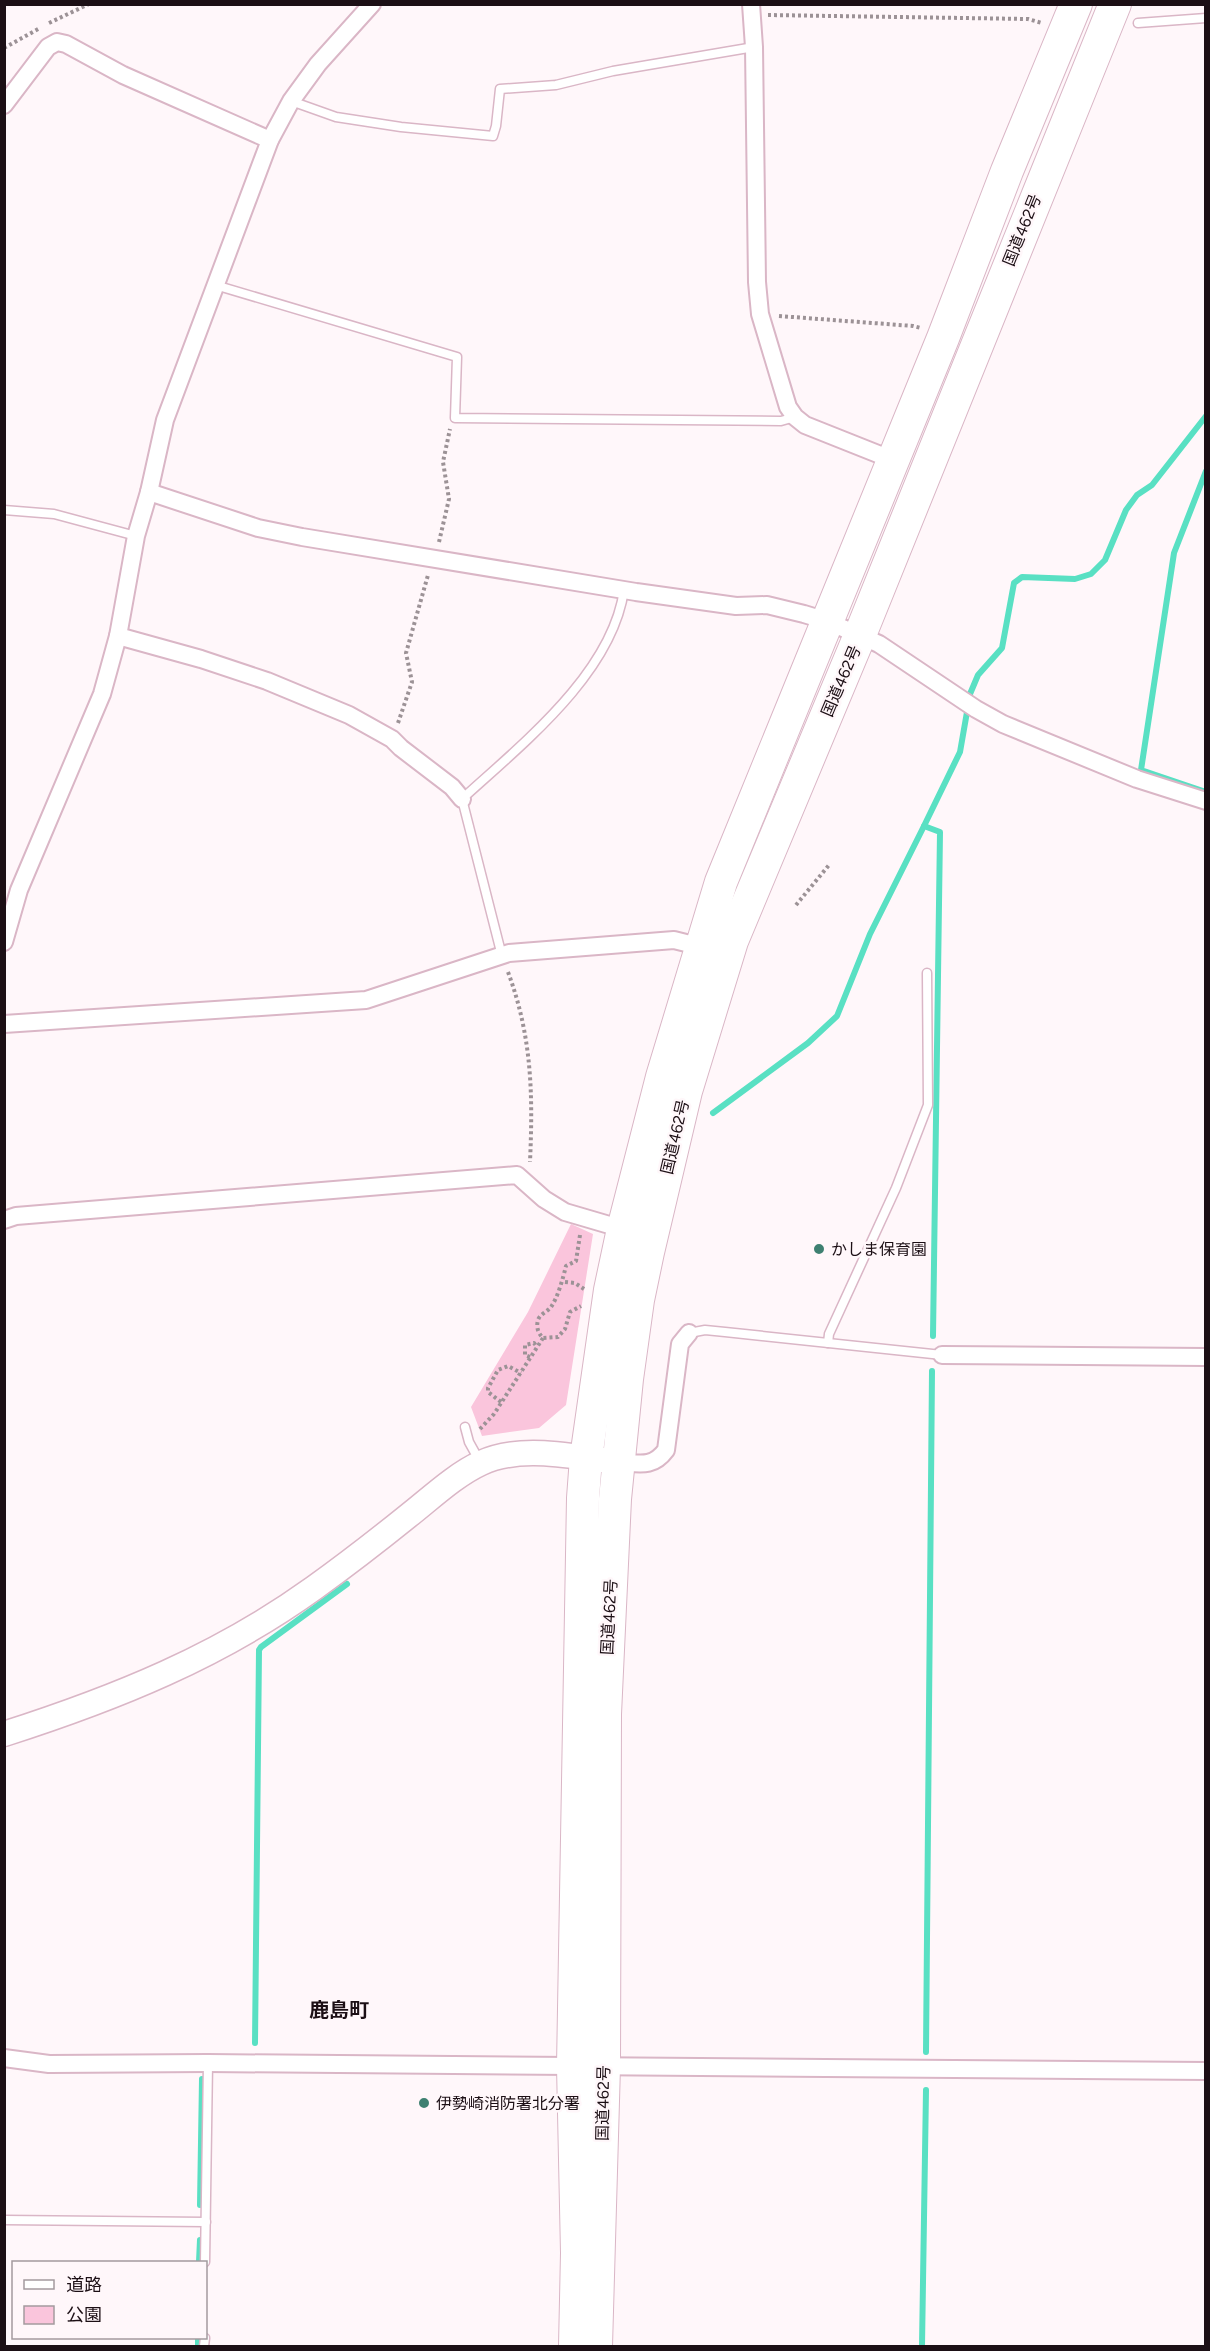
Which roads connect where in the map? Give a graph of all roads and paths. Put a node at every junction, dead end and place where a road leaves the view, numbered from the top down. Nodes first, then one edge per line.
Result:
1 (372, 4) edge
2 (752, 9) edge
3 (1126, 14) edge
4 (1071, 18) edge
5 (1206, 18) edge
6 (754, 47) junction
7 (291, 101) junction
8 (4, 105) edge
9 (270, 140) junction
10 (215, 285) junction
11 (760, 314) junction
12 (943, 338) junction
13 (795, 417) junction
14 (455, 418) junction
15 (893, 460) junction
16 (149, 492) junction
17 (4, 510) edge
18 (136, 536) junction
19 (435, 560) junction
20 (624, 590) junction
21 (827, 621) junction
22 (860, 635) junction
23 (118, 636) junction
24 (392, 739) junction
25 (462, 799) junction
26 (1206, 801) edge
27 (829, 865) dead end
28 (796, 905) dead end
29 (4, 942) edge
30 (702, 947) junction
31 (502, 956) junction
32 (927, 973) dead end
33 (4, 1024) edge
34 (524, 1180) junction
35 (4, 1220) edge
36 (623, 1228) junction
37 (588, 1238) dead end
38 (565, 1282) dead end
39 (588, 1290) dead end
40 (585, 1307) dead end
41 (689, 1333) joint
42 (543, 1338) junction
43 (828, 1343) junction
44 (537, 1347) junction
45 (942, 1355) joint
46 (530, 1357) junction
47 (1206, 1357) edge
48 (521, 1373) junction
49 (501, 1402) junction
50 (465, 1427) dead end
51 (479, 1429) dead end
52 (586, 1458) junction
53 (618, 1462) junction
54 (480, 1463) junction
55 (4, 1734) edge
56 (4, 2058) edge
57 (208, 2063) junction
58 (573, 2066) junction
59 (604, 2066) junction
60 (1206, 2071) edge
61 (4, 2220) edge
62 (206, 2222) junction
63 (206, 2261) edge
64 (575, 2346) edge
65 (596, 2346) edge

1 - 7 street
2 - 4 path
2 - 6 street
3 - 5 lane
3 - 22 highway, 国道462号
4 - 12 highway, 国道462号
6 - 7 lane
6 - 11 street
7 - 9 street
8 - 9 street
9 - 10 street
10 - 14 lane
10 - 16 street
11 - 12 path
11 - 13 street
12 - 15 highway, 国道462号
13 - 14 lane
13 - 15 street
14 - 19 path
15 - 21 highway, 国道462号
16 - 18 street
16 - 19 street
17 - 18 lane
18 - 23 street
19 - 20 street
19 - 24 path
20 - 21 street
20 - 25 lane
21 - 22 street
21 - 30 highway, 国道462号
22 - 26 street
22 - 53 highway, 国道462号
23 - 24 street
23 - 29 street
24 - 25 street
25 - 31 lane
27 - 28 path
30 - 31 street
30 - 36 highway, 国道462号
31 - 33 street
31 - 34 path
32 - 43 lane
34 - 35 street
34 - 36 street
36 - 52 highway, 国道462号
37 - 42 path
38 - 39 path
40 - 42 path
41 - 43 lane
41 - 53 street
42 - 44 path
43 - 45 lane
44 - 46 path
44 - 46 path
45 - 47 street
46 - 48 path
48 - 49 path
48 - 49 path
49 - 51 path
50 - 54 lane
52 - 53 street
52 - 54 street
52 - 58 highway, 国道462号
53 - 59 highway, 国道462号
54 - 55 street
56 - 57 street
57 - 58 street
57 - 62 lane
58 - 59 street
58 - 64 highway, 国道462号
59 - 60 street
59 - 65 highway, 国道462号
61 - 62 lane
62 - 63 lane

